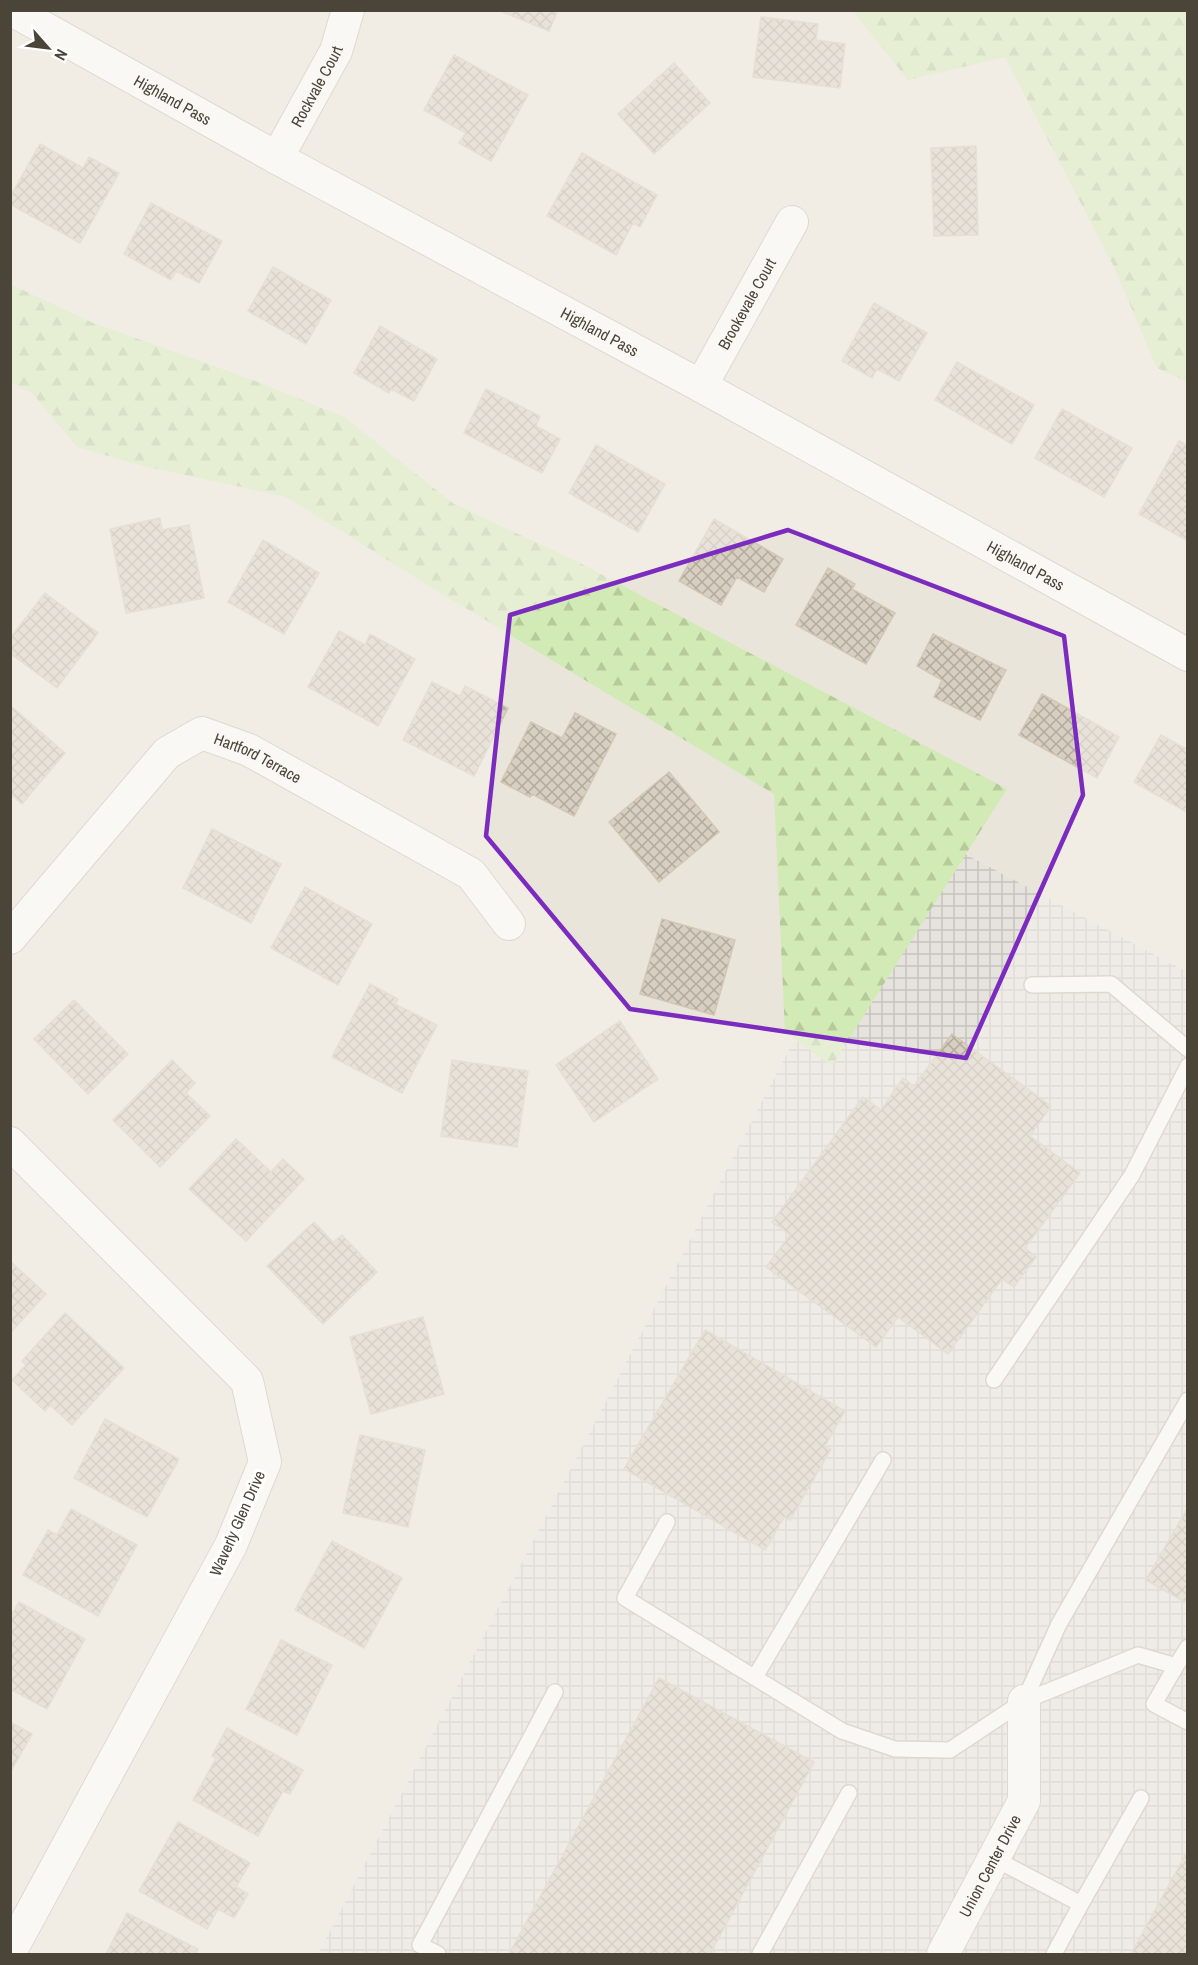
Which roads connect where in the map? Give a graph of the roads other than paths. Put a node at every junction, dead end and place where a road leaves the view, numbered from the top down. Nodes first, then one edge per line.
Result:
1 (12, 10) edge
2 (348, 10) edge
3 (277, 158) junction
4 (792, 222) dead end
5 (701, 386) junction
6 (1188, 655) edge
7 (509, 924) dead end
8 (10, 938) edge
9 (1032, 986) dead end
10 (1188, 1049) edge
11 (1188, 1066) edge
12 (10, 1143) edge
13 (994, 1380) dead end
14 (1188, 1400) edge
15 (883, 1460) dead end
16 (668, 1522) dead end
17 (1188, 1647) edge
18 (1176, 1666) junction
19 (755, 1677) junction
20 (555, 1692) dead end
21 (1024, 1701) junction
22 (1188, 1722) edge
23 (849, 1793) dead end
24 (1142, 1798) dead end
25 (995, 1859) junction
26 (1081, 1904) junction
27 (417, 1950) edge
28 (10, 1952) edge
29 (438, 1954) edge
30 (760, 1954) edge
31 (943, 1954) edge
32 (1054, 1954) edge

1 - 3 street, Highland Pass
2 - 3 street, Rockvale Court
3 - 5 street, Highland Pass
4 - 5 street, Brookevale Court
5 - 6 street, Highland Pass
7 - 8 street, Hartford Terrace
9 - 10 lane
11 - 13 lane
12 - 28 street, Waverly Glen Drive
14 - 21 lane
15 - 19 lane
16 - 19 lane
17 - 18 lane
18 - 21 lane
18 - 22 lane
19 - 21 lane
20 - 27 lane
21 - 25 street, Union Center Drive
23 - 30 lane
24 - 26 lane
25 - 26 lane
25 - 31 street, Union Center Drive
26 - 32 lane
27 - 29 lane

